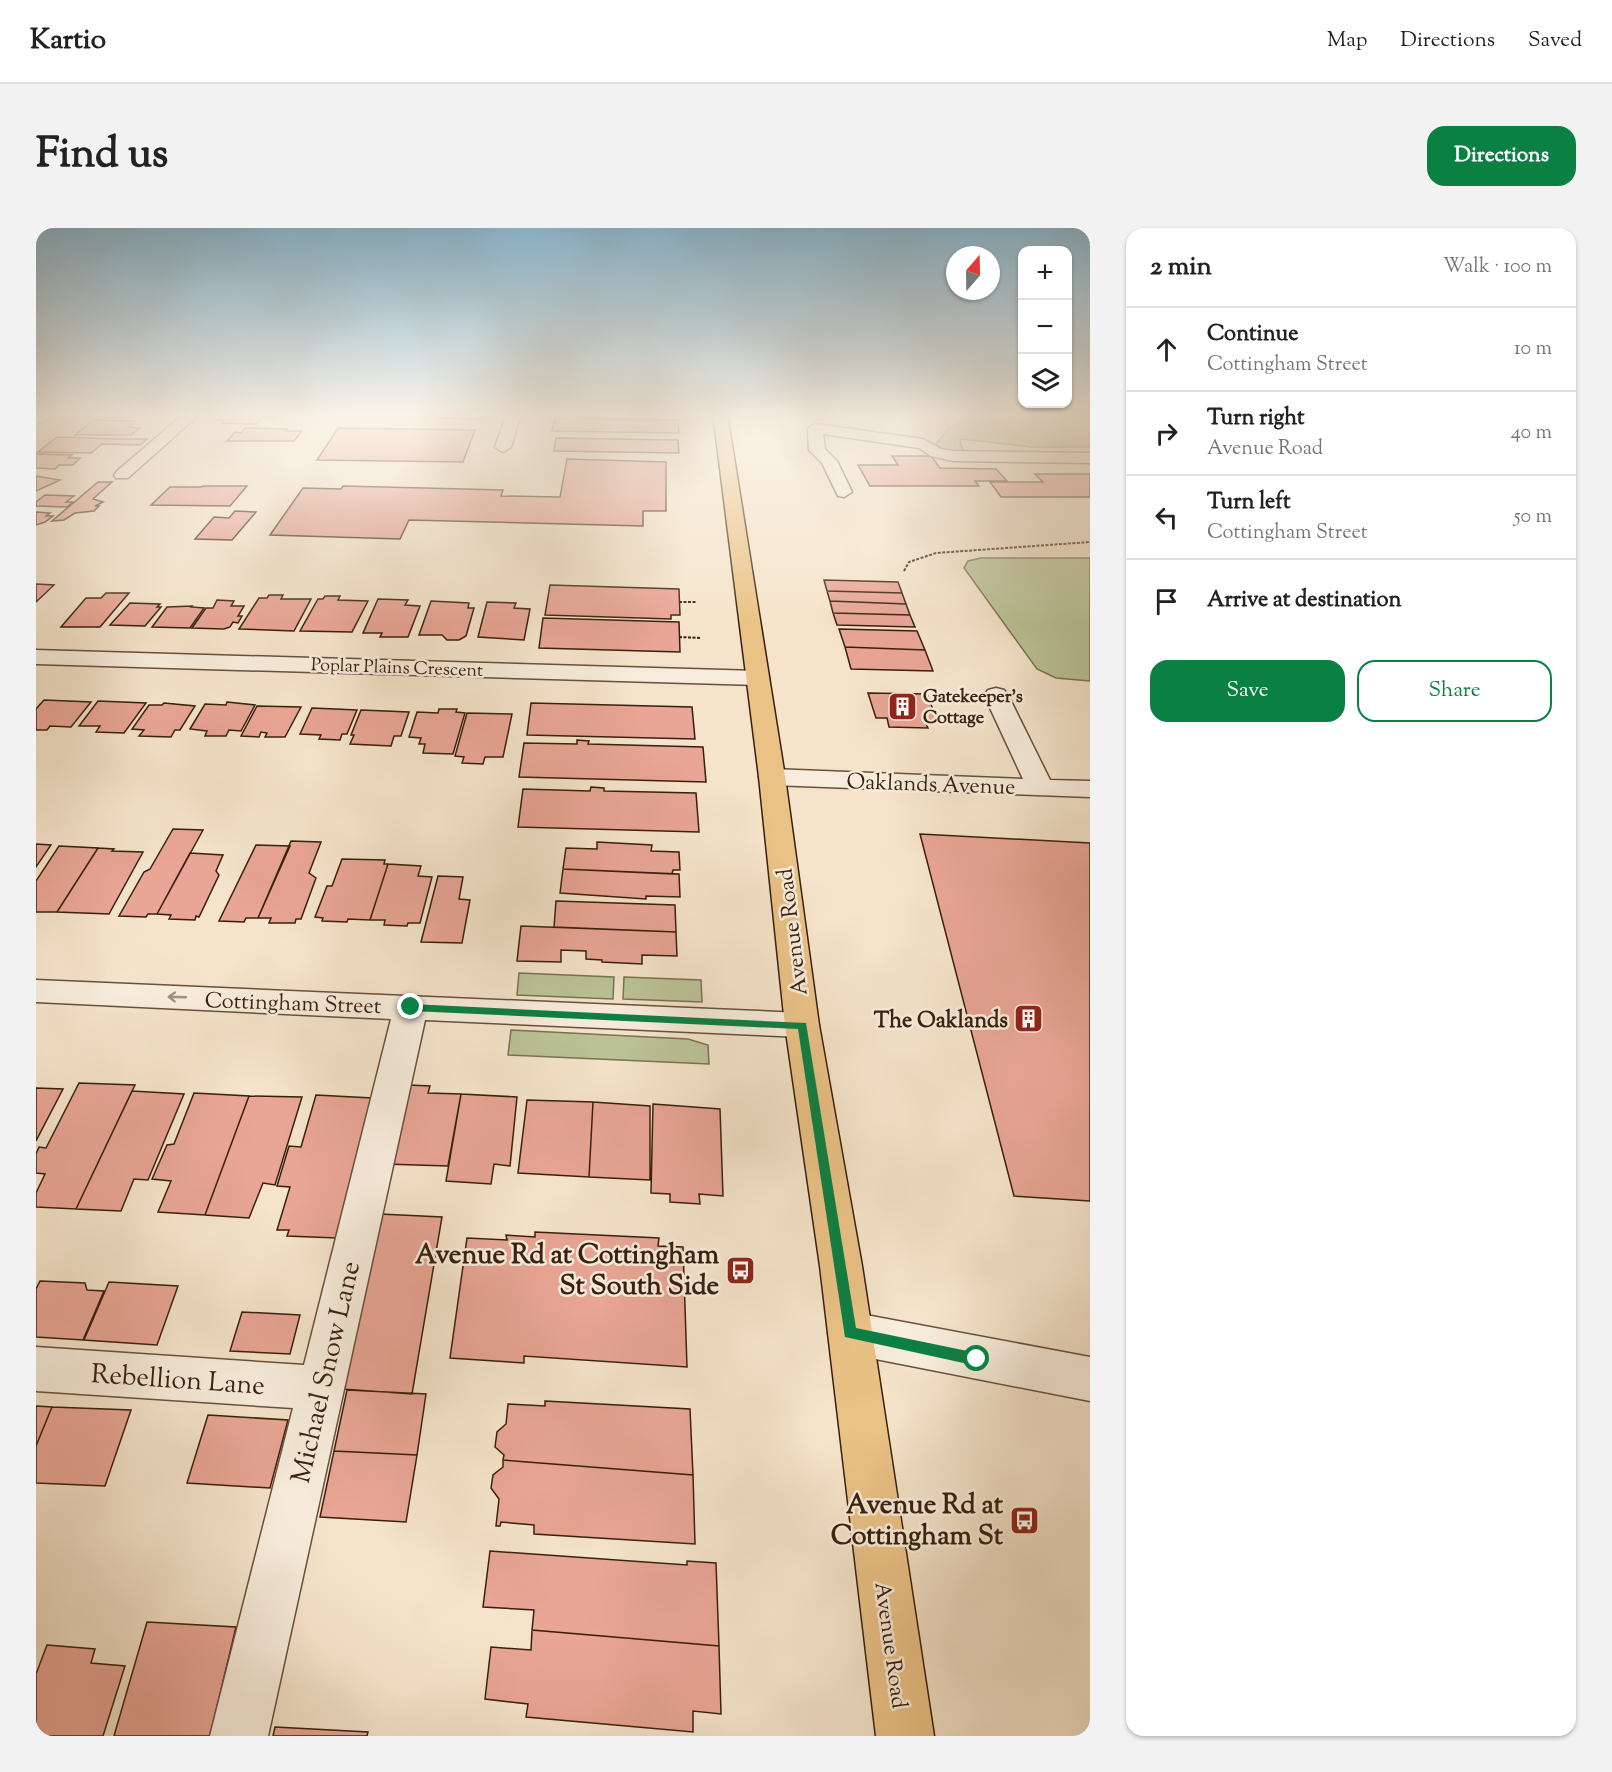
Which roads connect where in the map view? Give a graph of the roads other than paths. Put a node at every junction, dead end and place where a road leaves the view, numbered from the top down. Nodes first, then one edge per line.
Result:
1 (730, 483) edge
2 (840, 483) edge
3 (844, 492) dead end
4 (36, 657) edge
5 (758, 678) junction
6 (996, 695) dead end
7 (772, 777) junction
8 (1040, 787) junction
9 (1090, 789) edge
10 (36, 992) edge
11 (411, 1007) junction
12 (802, 1026) junction
13 (850, 1333) junction
14 (36, 1369) edge
15 (1090, 1379) edge
16 (321, 1389) junction
17 (239, 1736) edge
18 (905, 1736) edge

1 - 5 main road, Avenue Road
2 - 3 street
4 - 5 street, Poplar Plains Crescent
5 - 7 main road, Avenue Road
6 - 8 street
7 - 8 street, Oaklands Avenue
7 - 12 main road, Avenue Road
8 - 9 street, Oaklands Avenue
11 -> 10 street, Cottingham Street
11 - 12 street, Cottingham Street
11 - 16 street, Michael Snow Lane
12 - 13 main road, Avenue Road
13 - 15 street
13 - 18 main road, Avenue Road
14 - 16 street, Rebellion Lane
16 - 17 street, Michael Snow Lane

